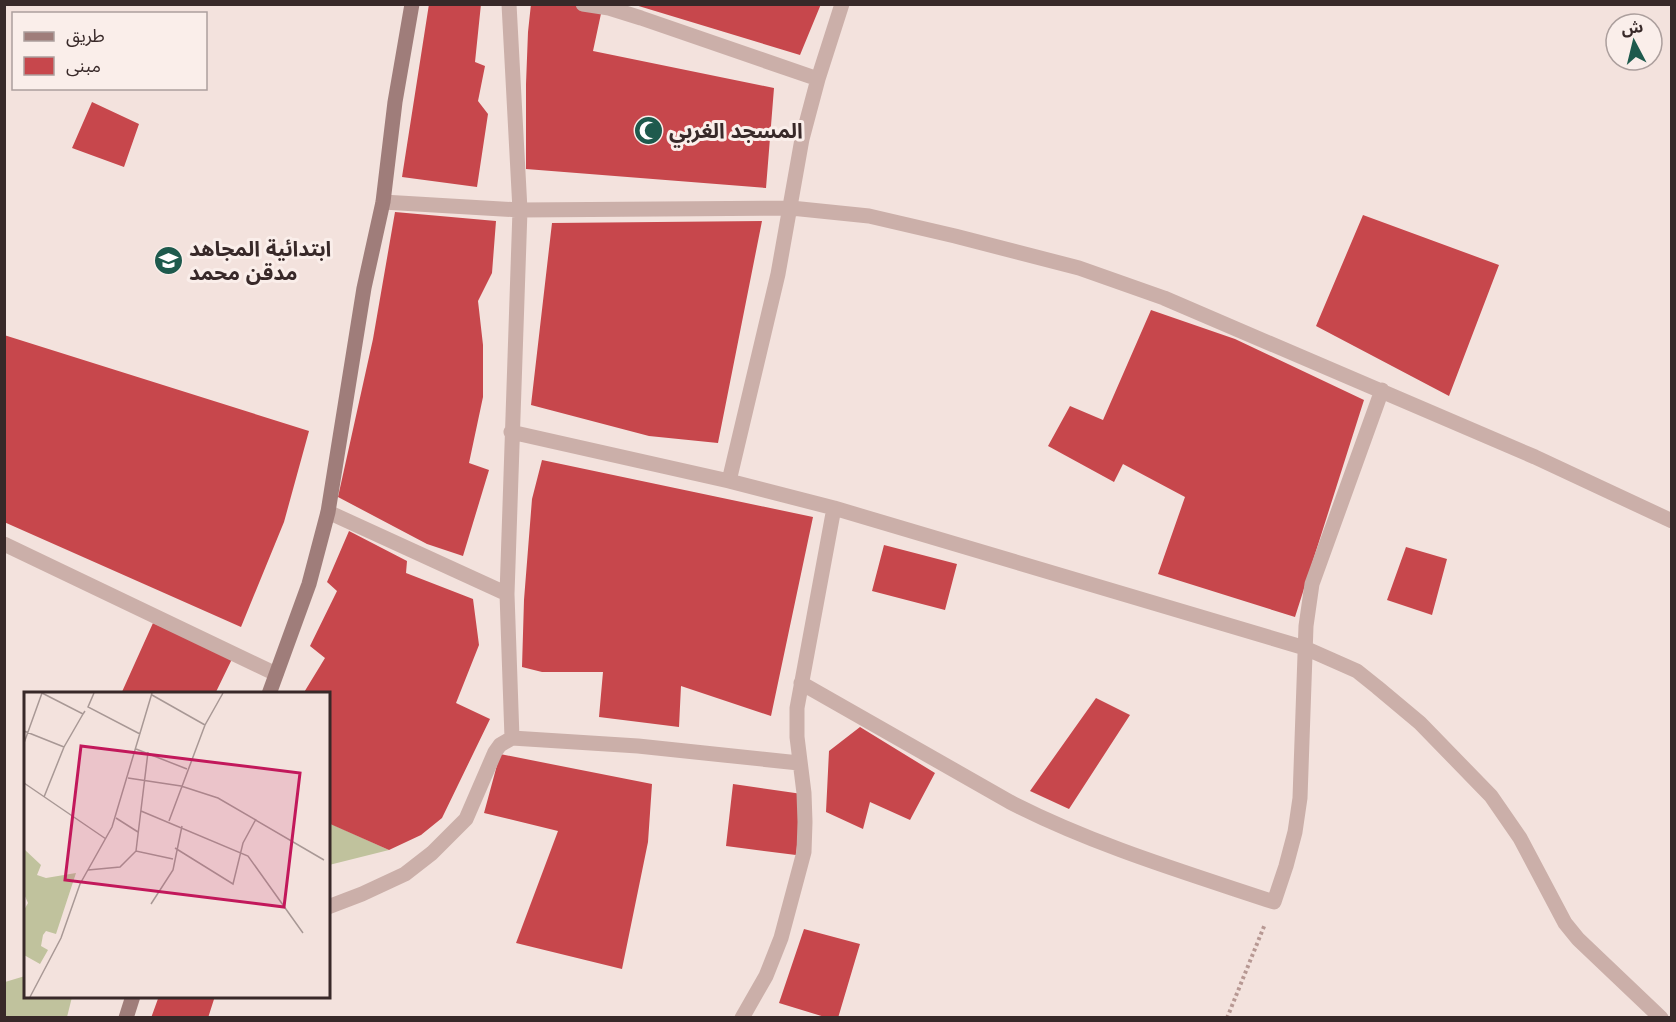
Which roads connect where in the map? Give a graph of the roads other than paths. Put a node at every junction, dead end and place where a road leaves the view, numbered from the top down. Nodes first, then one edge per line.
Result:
1 (412, 4) edge
2 (509, 4) edge
3 (583, 4) edge
4 (842, 4) edge
5 (818, 79) junction
6 (382, 202) junction
7 (791, 208) junction
8 (520, 210) junction
9 (1382, 390) junction
10 (511, 432) junction
11 (729, 481) junction
12 (834, 508) junction
13 (328, 512) junction
14 (1671, 521) edge
15 (4, 544) edge
16 (507, 594) junction
17 (1305, 648) junction
18 (276, 674) junction
19 (801, 683) junction
20 (269, 692) edge
21 (512, 738) junction
22 (799, 763) junction
23 (330, 906) edge
24 (132, 998) edge
25 (126, 1017) edge
26 (742, 1017) edge
27 (1661, 1017) edge

1 - 6 main road
2 - 8 street
3 - 5 street
4 - 5 street
5 - 7 street
6 - 8 street
6 - 13 main road
7 - 8 street
7 - 9 street
7 - 11 street
8 - 10 street
9 - 14 street
9 - 17 street
10 - 11 street
10 - 16 street
11 - 12 street
12 - 17 street
12 - 19 street
13 - 16 street
13 - 18 main road
15 - 18 street
16 - 21 street
17 - 19 street
17 - 27 street
18 - 20 main road
19 - 22 street
21 - 22 street
21 - 23 street
22 - 26 street
24 - 25 main road

